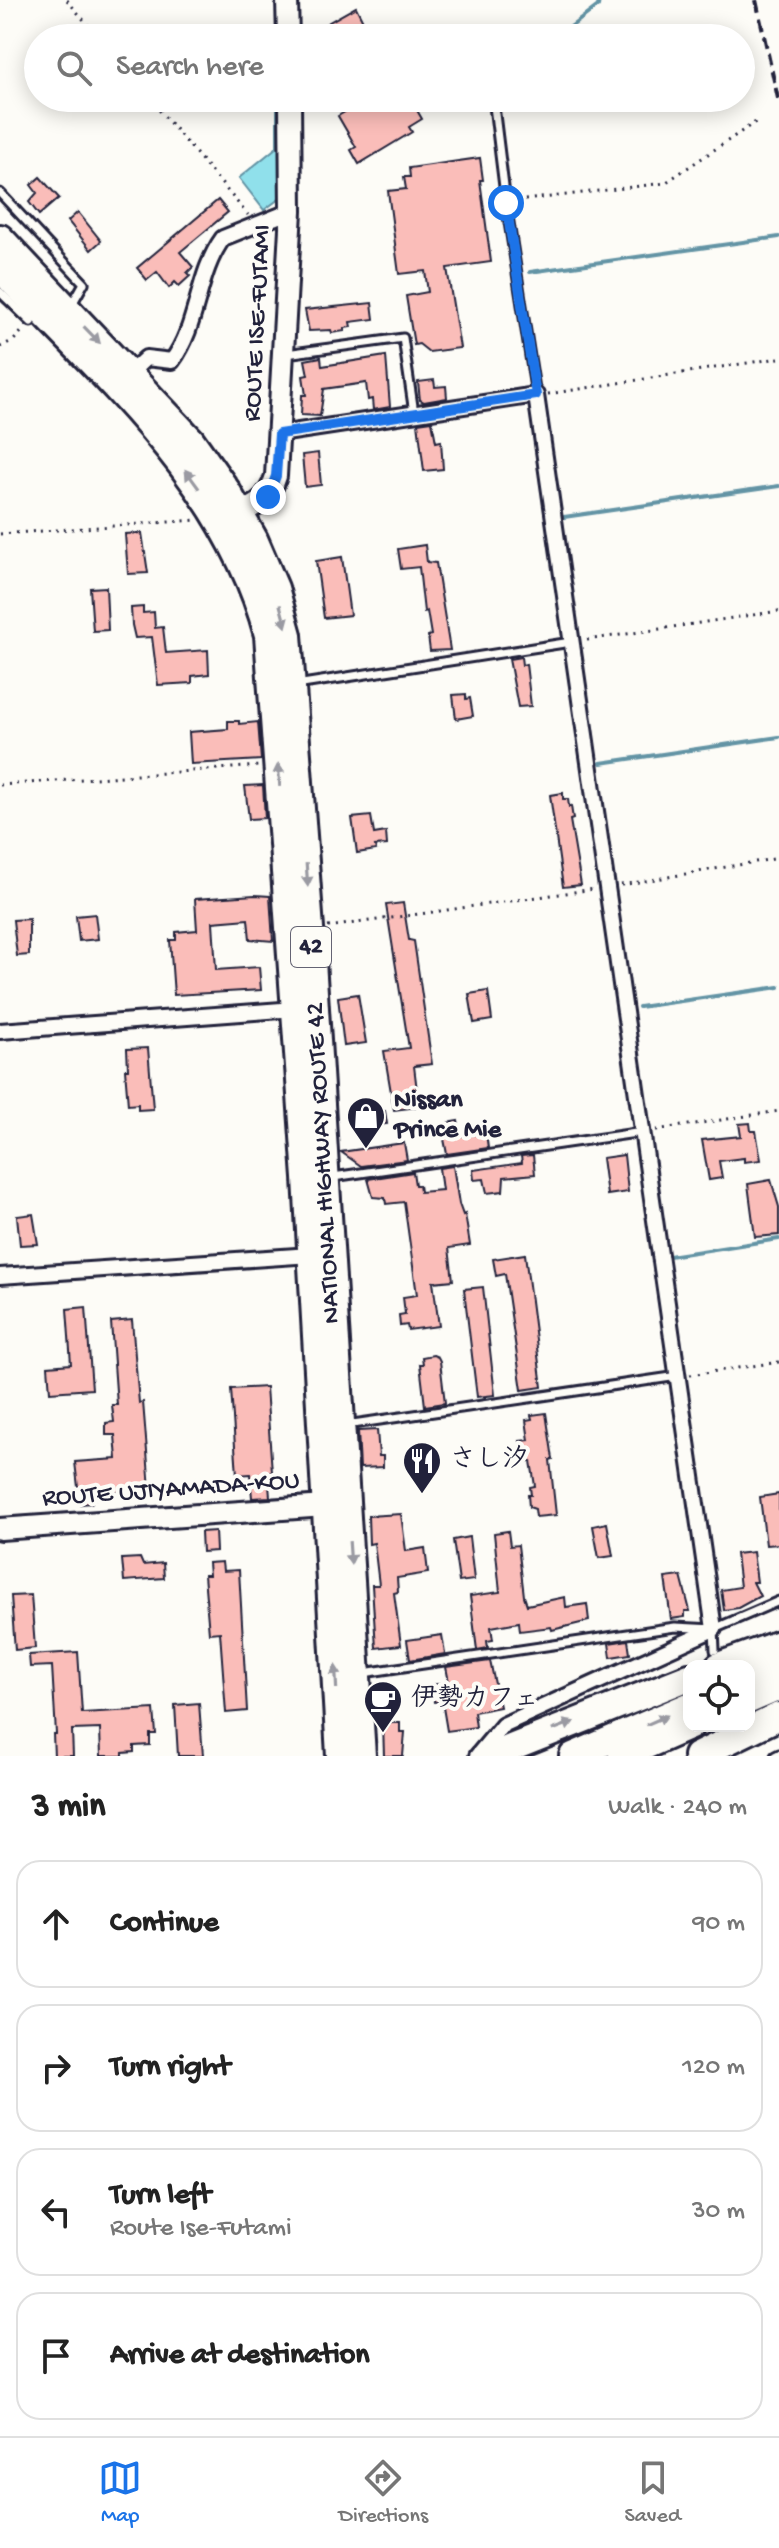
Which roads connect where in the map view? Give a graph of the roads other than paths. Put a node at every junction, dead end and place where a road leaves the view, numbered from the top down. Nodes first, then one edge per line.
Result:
1 (287, 0) edge
2 (288, 24) edge
3 (290, 112) edge
4 (495, 112) edge
5 (0, 193) edge
6 (291, 211) junction
7 (0, 238) edge
8 (0, 268) edge
9 (0, 292) edge
10 (68, 310) junction
11 (31, 322) road end
12 (282, 354) junction
13 (129, 374) junction
14 (536, 395) junction
15 (414, 413) junction
16 (279, 434) junction
17 (229, 516) junction
18 (571, 642) junction
19 (294, 685) junction
20 (295, 1009) junction
21 (0, 1031) edge
22 (643, 1132) junction
23 (317, 1178) junction
24 (311, 1255) junction
25 (0, 1276) edge
26 (679, 1376) junction
27 (340, 1426) junction
28 (336, 1506) junction
29 (0, 1529) edge
30 (779, 1601) edge
31 (714, 1629) junction
32 (779, 1644) edge
33 (717, 1658) edge
34 (779, 1666) edge
35 (357, 1674) junction
36 (755, 1676) edge
37 (683, 1679) edge
38 (779, 1687) edge
39 (755, 1697) edge
40 (683, 1709) edge
41 (775, 1718) edge
42 (683, 1729) edge
43 (327, 1756) edge
44 (340, 1756) edge
45 (362, 1756) edge
46 (477, 1756) edge
47 (491, 1756) edge
48 (573, 1756) edge
49 (622, 1756) edge
50 (697, 1756) edge

1 - 2 main road
3 - 6 main road, ROUTE ISE-FUTAMI
4 - 14 lane
5 - 10 lane
6 - 12 main road, ROUTE ISE-FUTAMI
6 - 13 street
7 - 10 highway, NATIONAL HIGHWAY ROUTE 42 / 42
17 -> 8 highway, NATIONAL HIGHWAY ROUTE 42 / 42
9 - 11 lane
10 -> 13 highway, NATIONAL HIGHWAY ROUTE 42 / 42
12 - 15 lane
12 - 16 main road, ROUTE ISE-FUTAMI
13 - 17 highway, NATIONAL HIGHWAY ROUTE 42 / 42
14 - 15 street
14 - 18 street
15 - 16 street
16 - 17 main road, ROUTE ISE-FUTAMI
17 -> 19 highway, NATIONAL HIGHWAY ROUTE 42 / 42
20 -> 17 highway, NATIONAL HIGHWAY ROUTE 42 / 42
18 - 19 lane
18 - 22 street
19 -> 23 highway, NATIONAL HIGHWAY ROUTE 42 / 42
20 - 21 street
20 - 23 highway, NATIONAL HIGHWAY ROUTE 42 / 42
22 - 23 lane
22 - 26 street
23 - 24 highway, NATIONAL HIGHWAY ROUTE 42 / 42
23 - 27 highway, NATIONAL HIGHWAY ROUTE 42 / 42
24 - 25 street
24 - 28 highway, NATIONAL HIGHWAY ROUTE 42 / 42
26 - 27 lane
26 - 31 street
27 - 28 highway, NATIONAL HIGHWAY ROUTE 42 / 42
28 - 29 main road, ROUTE UJIYAMADA-KOU
28 -> 35 highway, NATIONAL HIGHWAY ROUTE 42 / 42
44 -> 28 highway, NATIONAL HIGHWAY ROUTE 42 / 42
30 - 31 lane
31 - 33 lane
31 - 35 lane
31 - 46 street
32 - 33 highway
34 - 36 highway
35 - 45 highway, NATIONAL HIGHWAY ROUTE 42 / 42
47 -> 37 highway
38 - 39 highway
48 -> 40 highway
41 - 50 highway
42 - 49 highway
43 - 44 street

